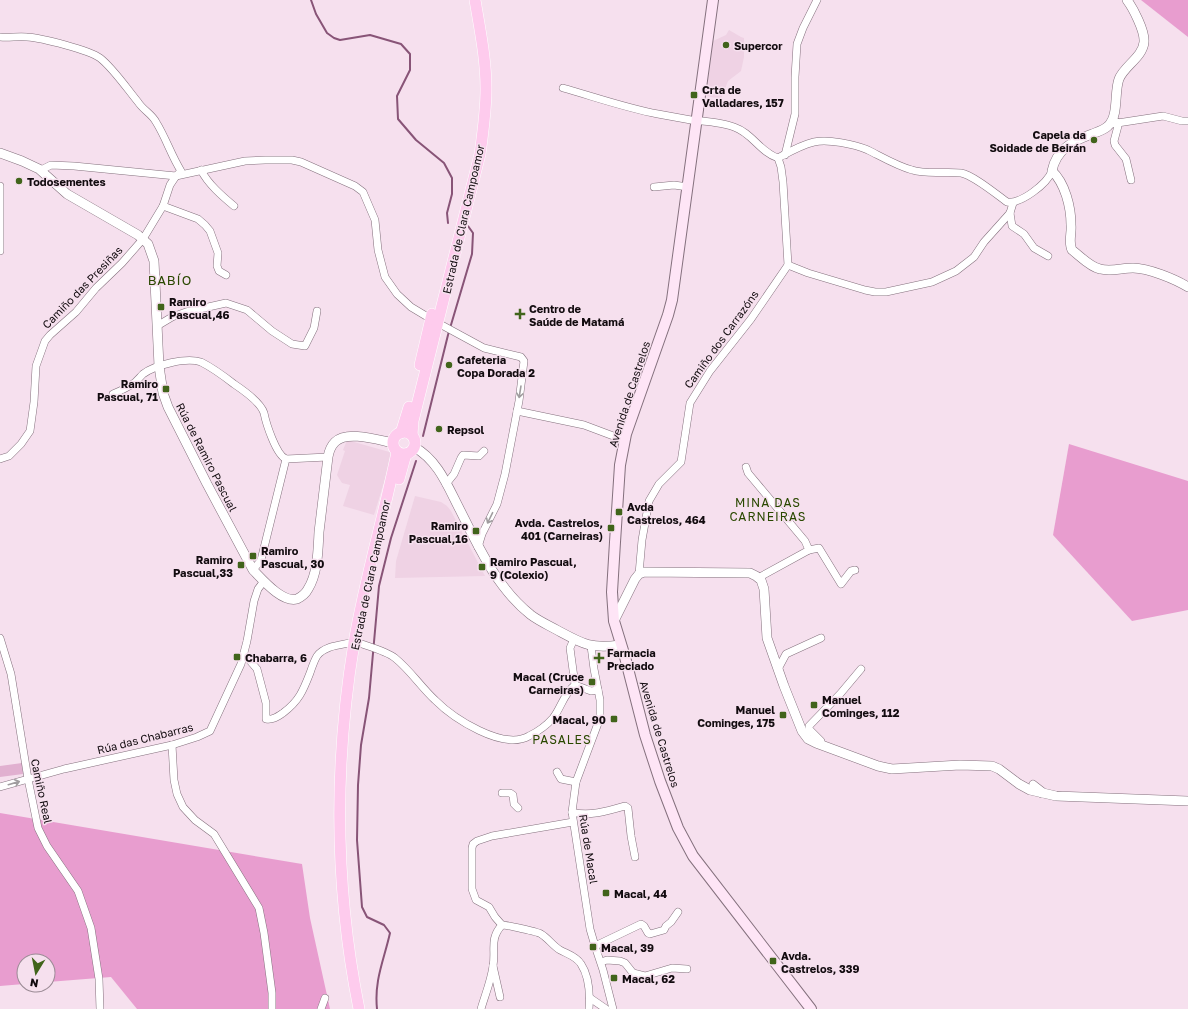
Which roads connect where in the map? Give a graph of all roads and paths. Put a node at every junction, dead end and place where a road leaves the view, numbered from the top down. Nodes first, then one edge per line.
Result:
1 (468, 0) edge
2 (475, 0) edge
3 (713, 0) edge
4 (817, 0) edge
5 (1127, 0) edge
6 (0, 37) edge
7 (563, 88) dead end
8 (697, 120) junction
9 (1188, 121) edge
10 (1114, 123) junction
11 (0, 153) edge
12 (781, 156) junction
13 (41, 170) junction
14 (201, 170) junction
15 (1052, 171) junction
16 (176, 176) junction
17 (1131, 180) dead end
18 (0, 186) edge
19 (654, 187) dead end
20 (688, 188) junction
21 (1013, 203) junction
22 (163, 206) junction
23 (234, 206) dead end
24 (1010, 213) junction
25 (143, 239) junction
26 (0, 251) edge
27 (1048, 256) dead end
28 (788, 265) junction
29 (226, 275) dead end
30 (1188, 287) edge
31 (317, 311) dead end
32 (438, 323) junction
33 (157, 326) junction
34 (159, 366) junction
35 (112, 394) dead end
36 (517, 411) junction
37 (401, 433) junction
38 (412, 435) junction
39 (624, 440) junction
40 (403, 449) junction
41 (484, 451) dead end
42 (328, 456) junction
43 (0, 459) edge
44 (286, 459) junction
45 (746, 467) dead end
46 (446, 484) junction
47 (478, 547) junction
48 (809, 550) junction
49 (253, 570) junction
50 (855, 570) dead end
51 (639, 574) junction
52 (758, 578) junction
53 (264, 582) junction
54 (614, 621) junction
55 (0, 638) edge
56 (821, 638) dead end
57 (574, 639) junction
58 (362, 644) junction
59 (620, 645) junction
60 (591, 646) junction
61 (244, 654) junction
62 (778, 669) junction
63 (861, 669) dead end
64 (575, 685) junction
65 (598, 690) junction
66 (172, 745) junction
67 (821, 745) junction
68 (558, 772) dead end
69 (28, 779) junction
70 (576, 782) junction
71 (1033, 784) dead end
72 (0, 787) edge
73 (502, 793) dead end
74 (1042, 794) junction
75 (1188, 801) edge
76 (518, 808) dead end
77 (572, 812) junction
78 (573, 822) junction
79 (635, 857) dead end
80 (678, 912) dead end
81 (502, 925) junction
82 (594, 946) junction
83 (600, 962) junction
84 (493, 966) junction
85 (687, 969) dead end
86 (500, 997) dead end
87 (325, 998) dead end
88 (590, 998) junction
89 (100, 1009) edge
90 (272, 1009) edge
91 (321, 1009) edge
92 (359, 1009) edge
93 (367, 1009) edge
94 (481, 1009) edge
95 (588, 1009) edge
96 (606, 1009) edge
97 (613, 1009) edge
98 (811, 1009) edge

1 - 32 main road, Estrada de Clara Campoamor
2 - 32 main road, Estrada de Clara Campoamor
3 - 8 main road, Avenida de Castrelos
4 - 12 street
5 - 10 street
6 - 16 street
7 - 8 street
8 - 12 street
8 - 20 main road, Avenida de Castrelos
9 - 10 street
10 - 15 street
10 - 17 street
11 - 13 street, Rúa de Ramiro Pascual
12 - 21 street
12 - 28 street
13 - 16 street
13 - 25 street, Rúa de Ramiro Pascual
14 - 16 street
14 - 23 street
14 - 32 street
15 - 21 street
15 - 30 street
16 - 22 street, Camiño das Presiñas
18 - 26 street
19 - 20 street
20 - 39 main road, Avenida de Castrelos
21 - 24 street
22 - 25 street, Camiño das Presiñas
22 - 29 street
24 - 27 street
24 - 28 street
25 - 33 street, Rúa de Ramiro Pascual
25 - 43 street, Camiño das Presiñas
28 - 51 street, Camiño dos Carrazóns
31 - 33 street
32 -> 36 street
32 - 37 main road, Estrada de Clara Campoamor
32 - 38 main road, Estrada de Clara Campoamor
33 - 34 street, Rúa de Ramiro Pascual
34 - 35 street
34 - 44 street
34 - 49 street, Rúa de Ramiro Pascual
36 - 39 street
36 -> 47 street
37 - 38 main road
37 - 40 main road, Estrada de Clara Campoamor
38 - 40 main road, Estrada de Clara Campoamor
39 - 54 main road, Avenida de Castrelos
40 - 42 street, Rúa de Ramiro Pascual
40 - 46 street, Rúa de Ramiro Pascual
40 - 58 main road, Estrada de Clara Campoamor
41 - 46 street
42 - 44 street
42 - 53 street, Rúa de Ramiro Pascual
44 - 49 street
45 - 48 street
46 - 47 street, Rúa de Ramiro Pascual
47 - 57 street, Rúa de Ramiro Pascual
48 - 50 street
48 - 52 street
49 - 53 street, Rúa de Ramiro Pascual
51 - 52 street
51 - 54 street
52 - 62 street
53 - 61 street, Rúa das Chabarras
54 - 59 main road, Avenida de Castrelos
55 - 69 street, Camiño Real
56 - 62 street
57 - 60 street, Rúa de Ramiro Pascual
57 - 64 street
58 - 61 street
58 - 64 street
58 - 92 main road, Estrada de Clara Campoamor
58 - 93 main road, Estrada de Clara Campoamor
59 - 60 street, Rúa de Ramiro Pascual
59 - 98 main road, Avenida de Castrelos
60 - 65 street, Rúa de Macal
61 - 66 street, Rúa das Chabarras
62 - 67 street
63 - 67 street
64 - 65 street
65 - 70 street, Rúa de Macal
66 - 69 street, Rúa das Chabarras
66 - 90 street
67 - 74 street
68 - 70 street
72 -> 69 street, Rúa das Chabarras
69 - 89 street, Camiño Real
70 - 77 street, Rúa de Macal
71 - 74 street
73 - 76 street
74 - 75 street
77 - 78 street, Rúa de Macal
77 - 79 street
78 - 81 street
78 - 82 street, Rúa de Macal
80 - 82 street
81 - 84 street
81 - 88 street
82 - 83 street, Rúa de Macal
83 - 85 street
83 - 97 street, Rúa de Macal
84 - 86 street
84 - 94 street
87 - 91 street
88 - 95 street
88 - 96 street

